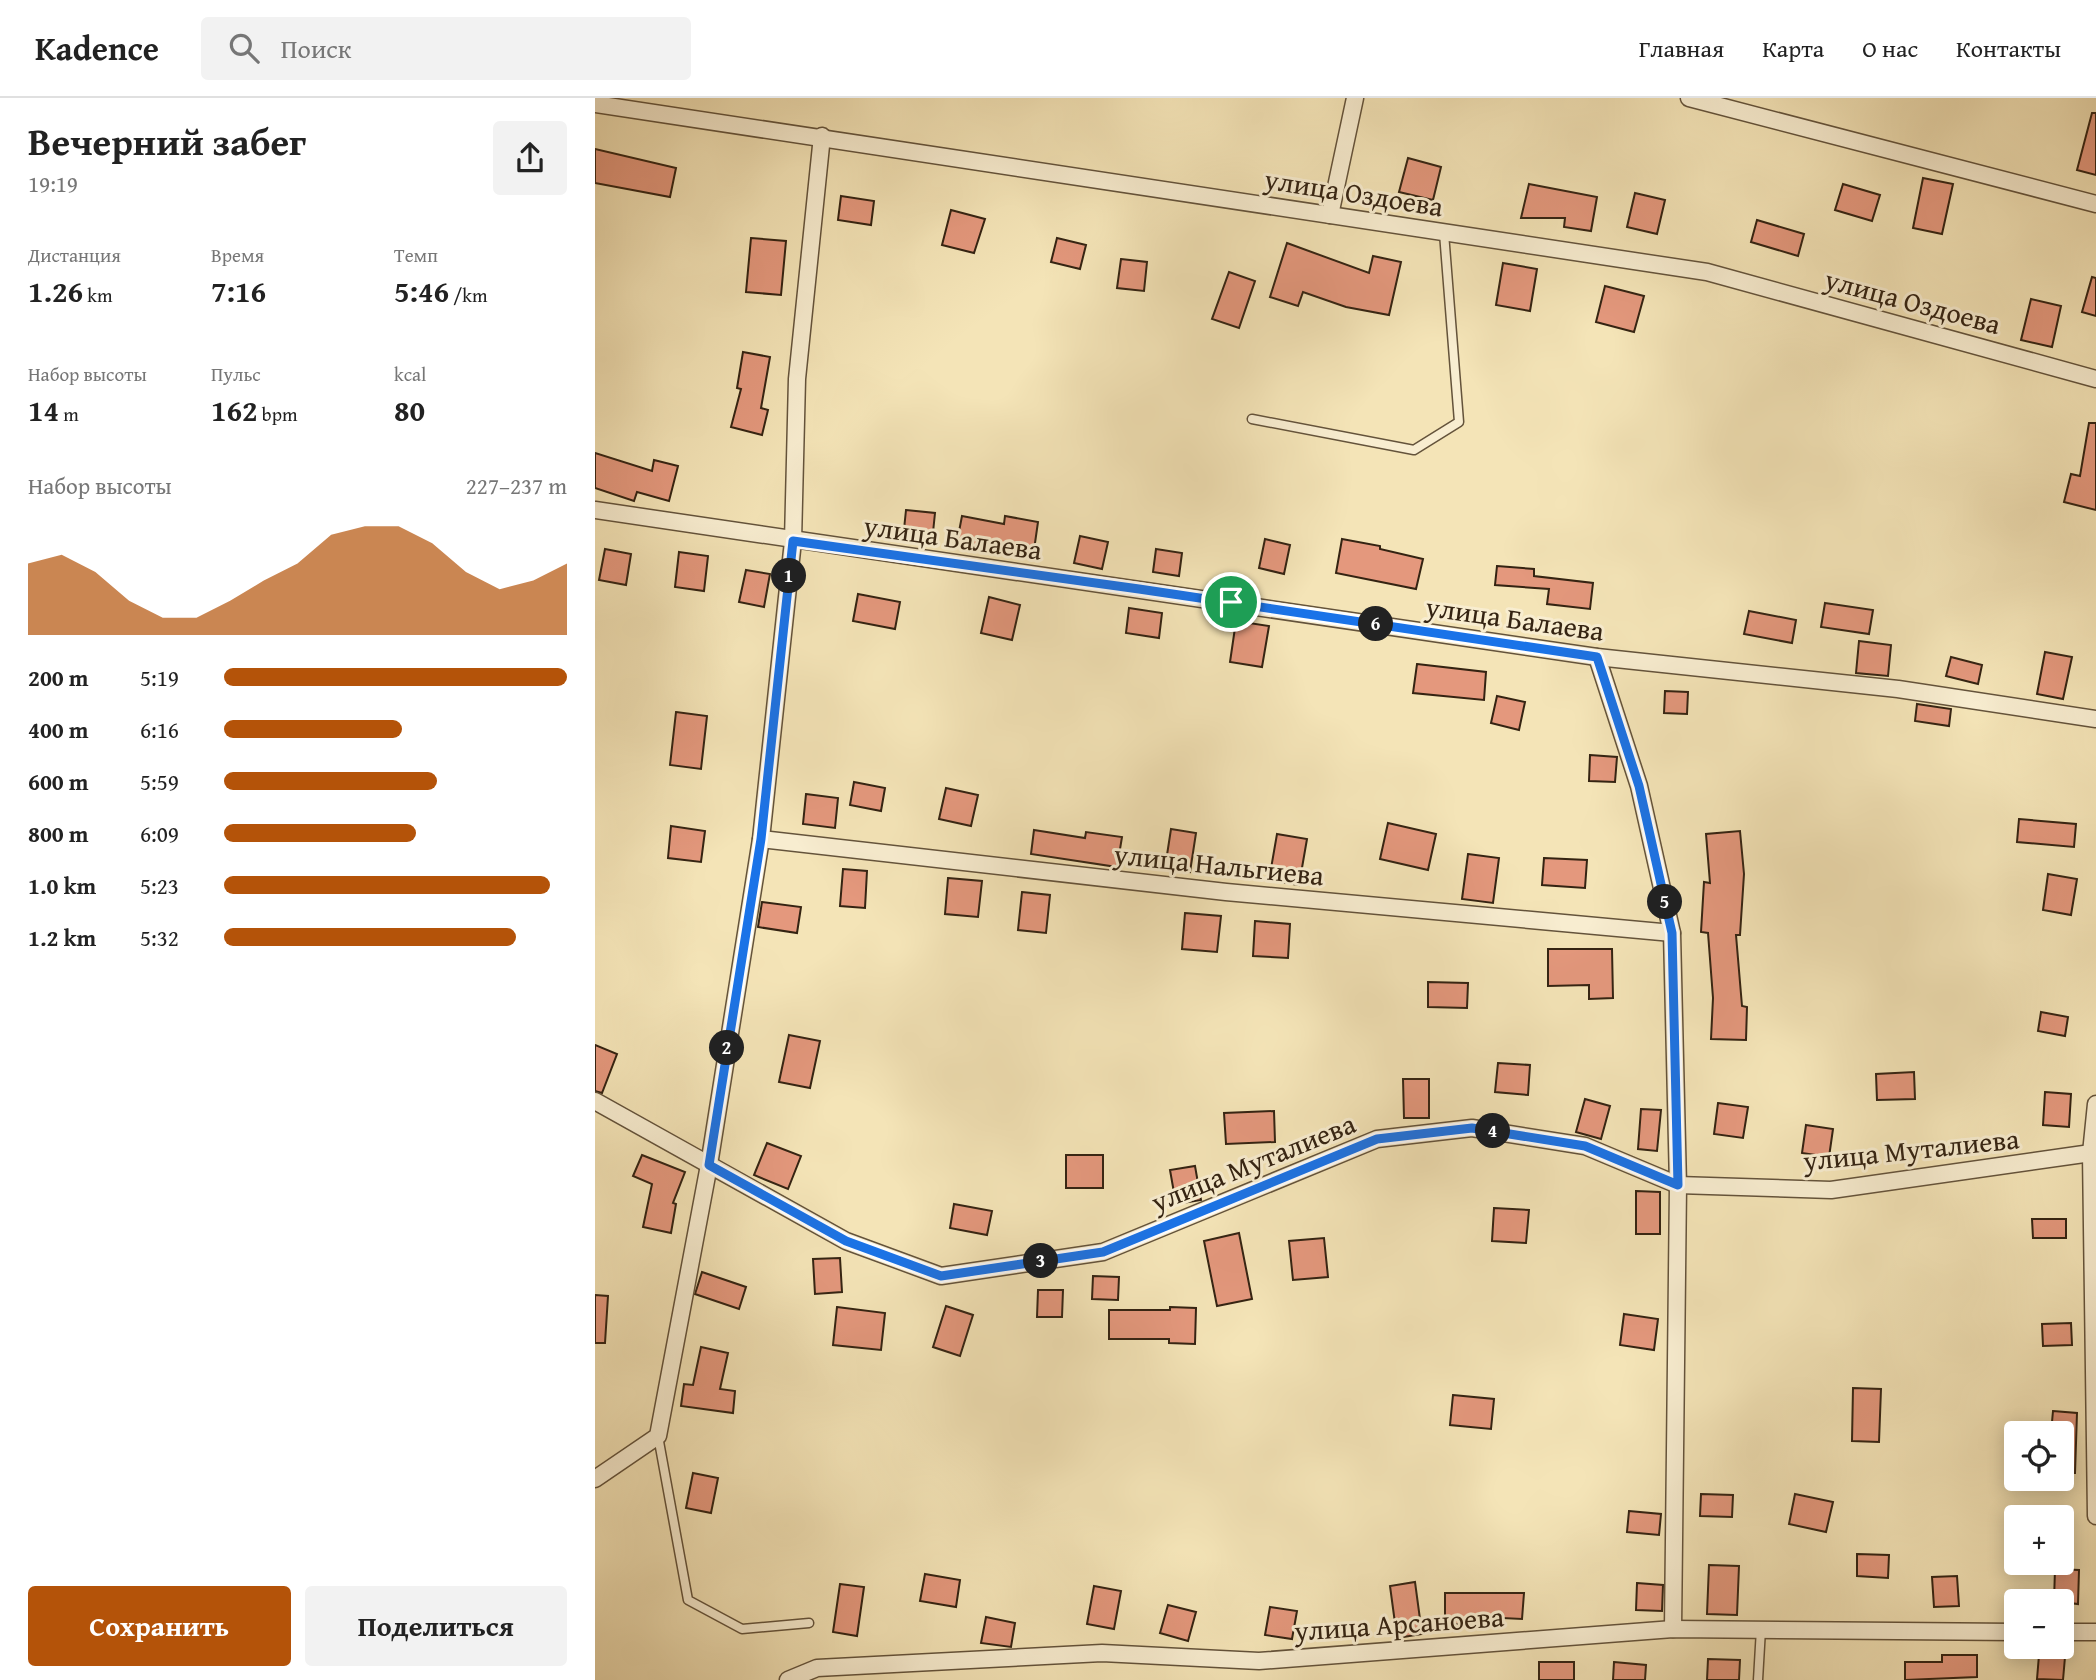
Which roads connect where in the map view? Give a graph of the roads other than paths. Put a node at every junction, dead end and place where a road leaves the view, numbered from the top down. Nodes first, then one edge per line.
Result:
1 (1355, 98) edge
2 (1689, 98) edge
3 (595, 104) edge
4 (822, 136) junction
5 (2096, 204) edge
6 (1330, 215) junction
7 (1444, 233) junction
8 (2096, 379) edge
9 (1252, 419) dead end
10 (595, 510) edge
11 (793, 541) junction
12 (1597, 657) junction
13 (2096, 719) edge
14 (761, 839) junction
15 (1672, 933) junction
16 (595, 1101) edge
17 (2096, 1104) edge
18 (2091, 1153) junction
19 (709, 1165) junction
20 (1678, 1185) junction
21 (2094, 1226) edge
22 (657, 1436) junction
23 (595, 1479) edge
24 (2096, 1516) edge
25 (809, 1623) dead end
26 (1673, 1629) junction
27 (1761, 1629) junction
28 (2004, 1632) edge
29 (2074, 1632) edge
30 (2096, 1632) edge
31 (788, 1680) edge
32 (1758, 1680) edge

1 - 6 street
2 - 5 street
3 - 4 street, улица Оздоева
4 - 6 street, улица Оздоева
4 - 11 street
6 - 7 street, улица Оздоева
7 - 8 street, улица Оздоева
7 - 9 lane
10 - 11 street, улица Балаева
11 - 12 street, улица Балаева
11 - 14 street
12 - 13 street, улица Балаева
12 - 15 street
14 - 15 street, улица Нальгиева
14 - 19 street
15 - 20 street
16 - 19 street, улица Муталиева
17 - 18 street
18 - 20 street, улица Муталиева
18 - 21 street
19 - 20 street, улица Муталиева
19 - 22 street
20 - 26 street
21 - 24 street
22 - 23 street
22 - 25 lane
26 - 27 street, улица Арсаноева
26 - 31 street, улица Арсаноева
27 - 28 street, улица Арсаноева
27 - 32 lane
29 - 30 street

